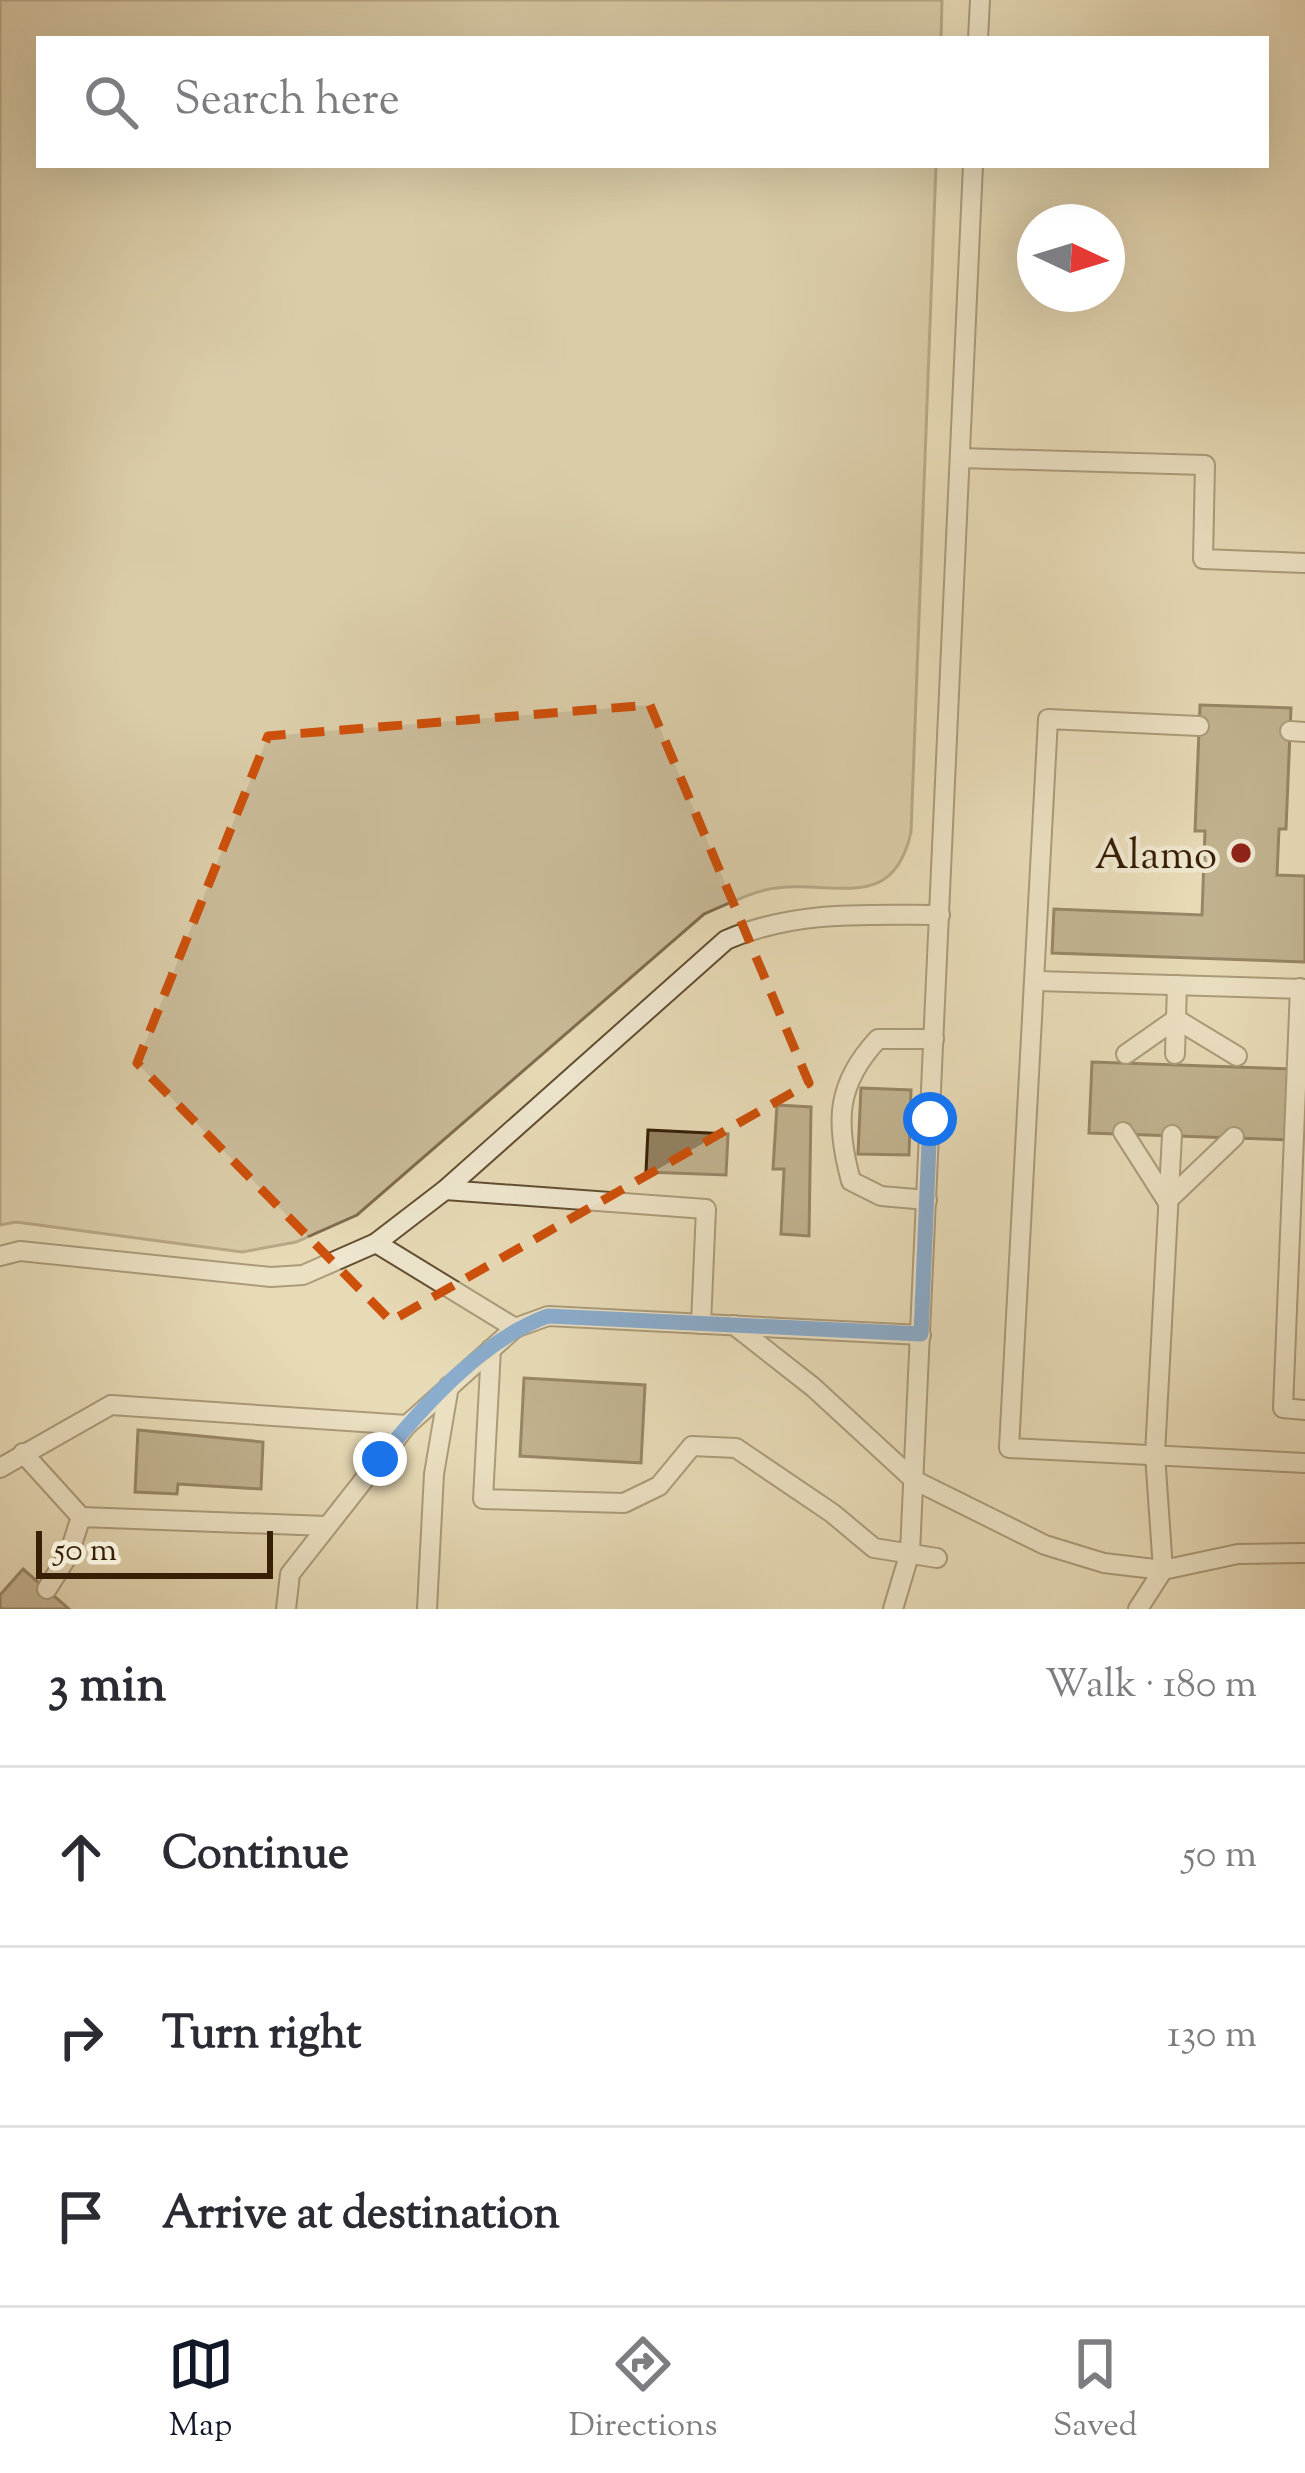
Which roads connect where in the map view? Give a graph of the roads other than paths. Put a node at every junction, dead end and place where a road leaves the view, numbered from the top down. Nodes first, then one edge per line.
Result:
1 (980, 0) edge
2 (978, 36) edge
3 (973, 168) edge
4 (959, 458) junction
5 (1305, 563) edge
6 (1199, 726) dead end
7 (940, 915) junction
8 (1037, 981) junction
9 (1177, 985) junction
10 (1302, 988) edge
11 (1176, 1019) junction
12 (934, 1039) junction
13 (1126, 1054) dead end
14 (1174, 1054) dead end
15 (1237, 1056) dead end
16 (1123, 1132) dead end
17 (1172, 1135) dead end
18 (1234, 1137) dead end
19 (445, 1190) junction
20 (927, 1199) junction
21 (1168, 1201) junction
22 (376, 1244) junction
23 (0, 1256) edge
24 (701, 1324) junction
25 (734, 1325) junction
26 (515, 1328) junction
27 (921, 1334) junction
28 (491, 1349) junction
29 (449, 1386) junction
30 (1305, 1410) edge
31 (407, 1425) junction
32 (23, 1453) junction
33 (1155, 1454) junction
34 (1305, 1463) edge
35 (0, 1468) edge
36 (914, 1480) junction
37 (81, 1516) junction
38 (326, 1526) junction
39 (910, 1552) junction
40 (1305, 1553) edge
41 (938, 1558) dead end
42 (1163, 1570) junction
43 (47, 1589) dead end
44 (286, 1609) edge
45 (427, 1609) edge
46 (892, 1609) edge
47 (1138, 1609) edge

1 - 2 lane
3 - 4 lane
4 - 5 lane
4 - 7 lane
6 - 8 lane
7 - 12 lane
7 - 19 lane
8 - 9 lane
8 - 33 lane
9 - 10 lane
9 - 11 lane
10 - 30 lane
11 - 13 lane
11 - 14 lane
11 - 15 lane
12 - 20 lane
12 - 20 lane
16 - 21 lane
17 - 21 lane
18 - 21 lane
19 - 22 lane
19 - 24 lane
20 - 27 lane
21 - 33 lane
22 - 23 lane
22 - 26 lane
24 - 25 lane
24 - 26 lane
25 - 27 lane
25 - 36 lane
26 - 28 lane
27 - 36 lane
28 - 29 lane
28 - 39 lane
29 - 31 lane
29 - 45 lane
31 - 32 lane
31 - 38 lane
32 - 35 lane
32 - 37 lane
33 - 34 lane
33 - 42 lane
36 - 39 lane
36 - 42 lane
37 - 38 lane
37 - 43 lane
38 - 44 lane
39 - 41 lane
39 - 46 lane
40 - 42 lane
42 - 47 lane

